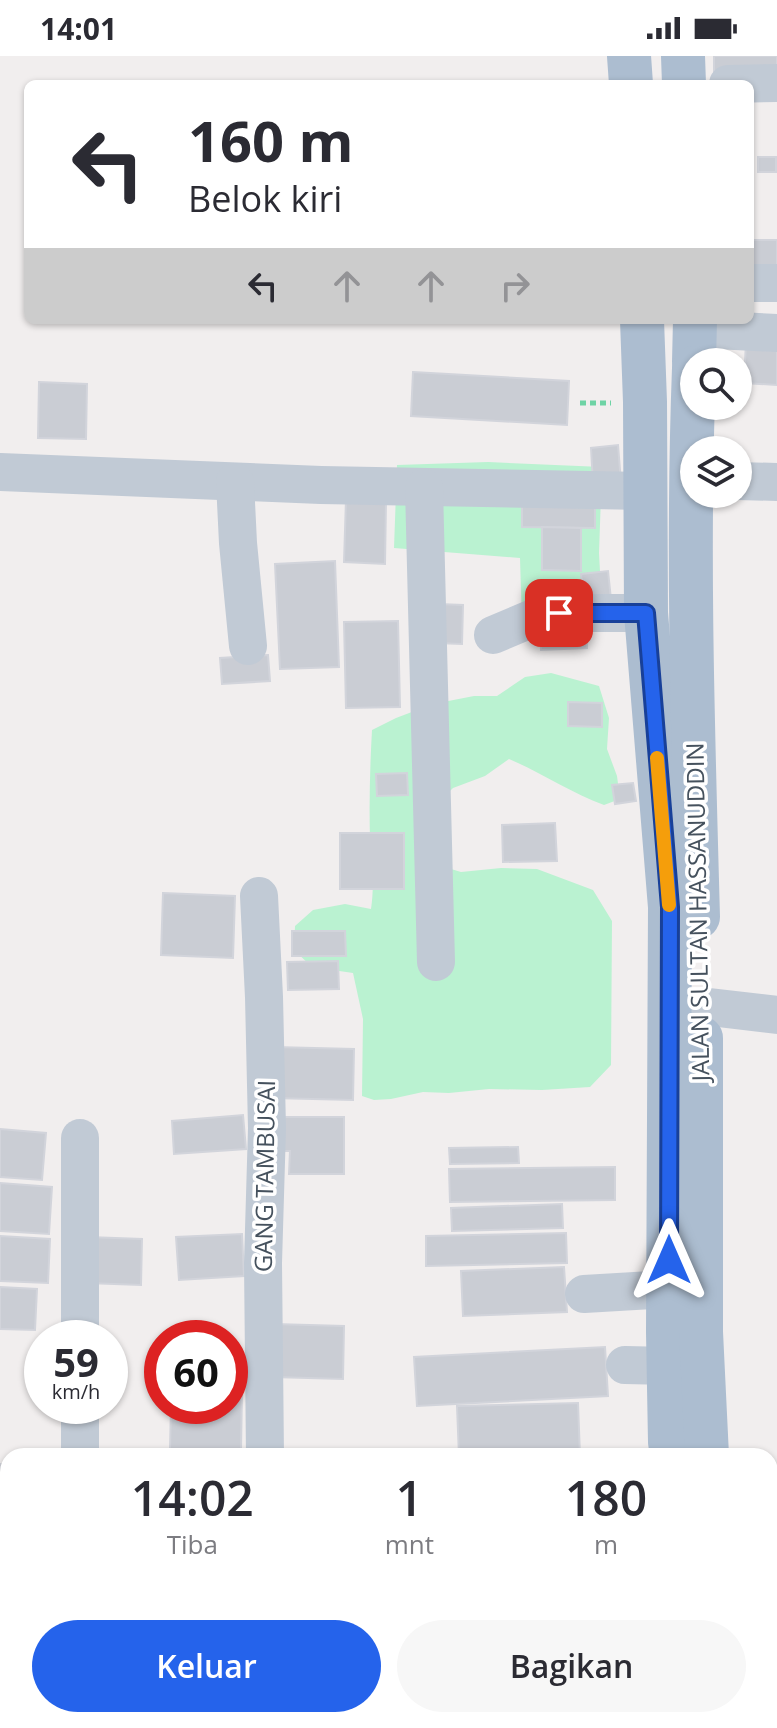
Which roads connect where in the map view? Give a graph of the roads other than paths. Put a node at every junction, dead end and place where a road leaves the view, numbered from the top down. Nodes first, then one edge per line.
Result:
1 (629, 56) edge
2 (683, 56) edge
3 (631, 80) edge
4 (684, 80) edge
5 (754, 83) edge
6 (777, 83) edge
7 (754, 283) edge
8 (777, 283) edge
9 (642, 324) edge
10 (777, 333) edge
11 (695, 345) edge
12 (693, 436) edge
13 (0, 472) edge
14 (752, 481) edge
15 (235, 482) junction
16 (777, 482) edge
17 (424, 488) junction
18 (645, 491) junction
19 (689, 508) edge
20 (646, 613) junction
21 (493, 635) dead end
22 (248, 646) dead end
23 (670, 659) junction
24 (259, 896) dead end
25 (436, 962) dead end
26 (701, 1006) junction
27 (777, 1015) edge
28 (80, 1138) dead end
29 (669, 1289) junction
30 (584, 1294) dead end
31 (80, 1320) edge
32 (625, 1365) dead end
33 (669, 1366) junction
34 (80, 1424) edge
35 (80, 1448) edge
36 (265, 1448) edge
37 (672, 1448) edge
38 (707, 1448) edge

1 - 3 main road
2 - 4 main road
5 - 6 street
7 - 8 street
9 - 18 main road, JALAN SULTAN HASSANUDDIN
10 - 11 street
11 - 12 main road, JALAN SULTAN HASSANUDDIN
13 - 15 street
14 - 16 street
15 - 17 street
15 - 22 street
17 - 18 street
17 - 25 street
18 - 20 main road, JALAN SULTAN HASSANUDDIN
19 - 23 main road, JALAN SULTAN HASSANUDDIN
20 - 21 street
20 - 23 main road, JALAN SULTAN HASSANUDDIN
23 - 26 main road, JALAN SULTAN HASSANUDDIN
23 - 29 main road, JALAN SULTAN HASSANUDDIN
24 - 36 street, GANG TAMBUSAI
26 - 27 street
26 - 38 main road, JALAN SULTAN HASSANUDDIN
28 - 31 street
29 - 30 street
29 - 33 main road, JALAN SULTAN HASSANUDDIN
32 - 33 street
33 - 37 main road, JALAN SULTAN HASSANUDDIN
34 - 35 street

